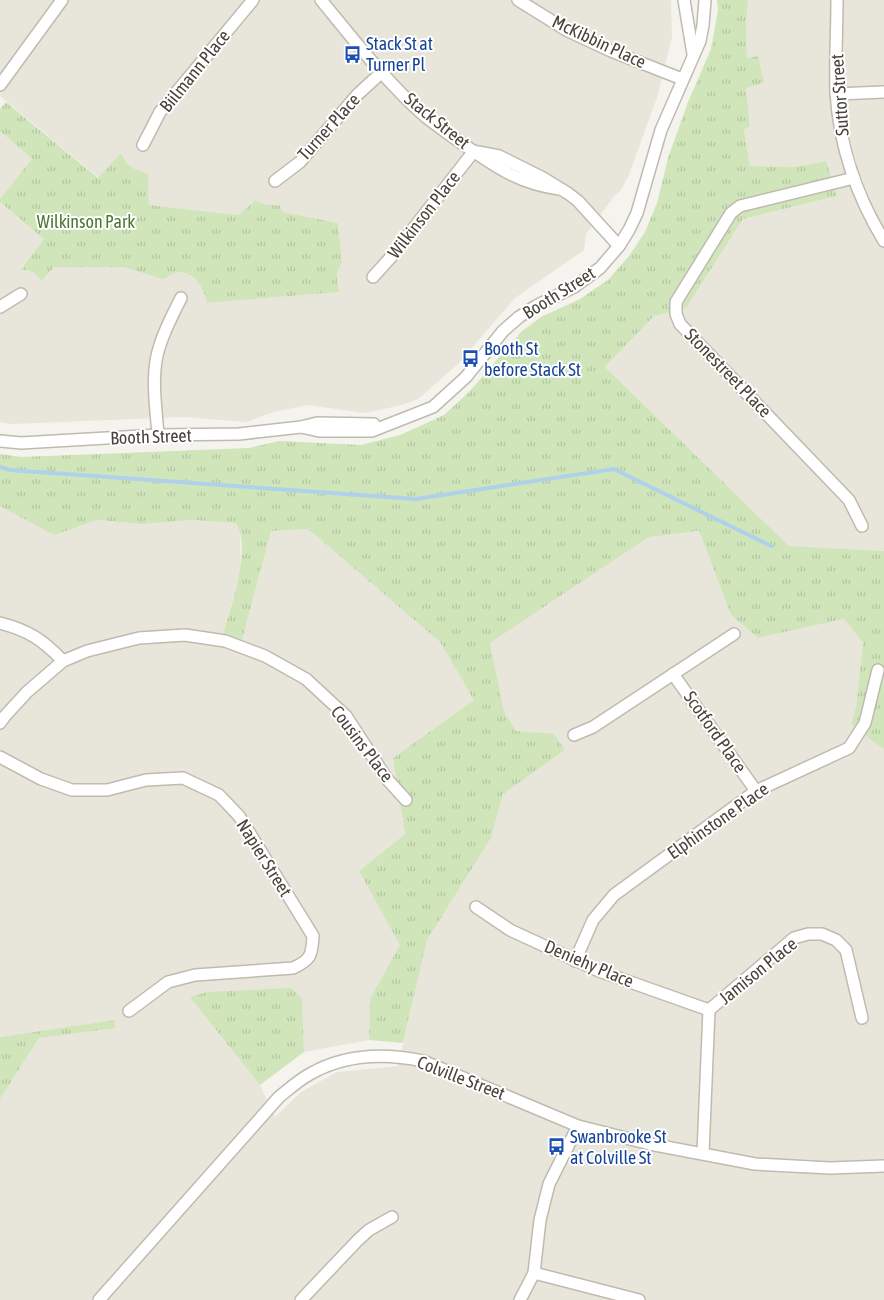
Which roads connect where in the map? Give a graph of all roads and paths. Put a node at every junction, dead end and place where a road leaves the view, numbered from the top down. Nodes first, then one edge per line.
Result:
1 (62, 0) edge
2 (253, 0) edge
3 (321, 0) edge
4 (518, 0) edge
5 (684, 0) edge
6 (706, 0) edge
7 (837, 0) edge
8 (693, 56) junction
9 (382, 72) junction
10 (682, 79) junction
11 (0, 84) edge
12 (884, 92) edge
13 (836, 94) junction
14 (143, 146) dead end
15 (474, 152) junction
16 (854, 178) junction
17 (275, 181) dead end
18 (884, 241) edge
19 (619, 246) junction
20 (373, 277) dead end
21 (21, 294) dead end
22 (181, 298) dead end
23 (0, 307) edge
24 (158, 436) junction
25 (0, 441) edge
26 (862, 526) dead end
27 (0, 623) edge
28 (734, 634) dead end
29 (63, 661) junction
30 (878, 670) dead end
31 (673, 674) junction
32 (0, 723) edge
33 (574, 735) dead end
34 (0, 757) edge
35 (756, 791) junction
36 (406, 800) dead end
37 (476, 907) dead end
38 (575, 961) junction
39 (709, 1010) junction
40 (129, 1011) dead end
41 (862, 1018) dead end
42 (578, 1126) junction
43 (703, 1153) junction
44 (884, 1166) edge
45 (392, 1217) dead end
46 (534, 1273) junction
47 (100, 1300) edge
48 (302, 1300) edge
49 (520, 1300) edge
50 (639, 1300) edge

1 - 11 street
2 - 14 street, Biilmann Place
3 - 9 street, Stack Street
4 - 10 street, McKibbin Place
5 - 8 street
6 - 8 street, Booth Street
7 - 13 street, Suttor Street
8 - 10 street, Booth Street
9 - 15 street, Stack Street
9 - 17 street, Turner Place
10 - 19 street, Booth Street
12 - 13 street
13 - 16 street, Suttor Street
15 - 19 street, Stack Street
15 - 20 street, Wilkinson Place
16 - 18 street, Suttor Street
16 - 26 street, Stonestreet Place
19 - 24 street, Booth Street
21 - 23 street
22 - 24 street
24 - 25 street, Booth Street
27 - 29 street
28 - 31 street, Scotford Place
29 - 32 street, Cousins Place
29 - 36 street, Cousins Place
30 - 35 street, Elphinstone Place
31 - 33 street, Scotford Place
31 - 35 street, Scotford Place
34 - 40 street, Napier Street
35 - 38 street, Elphinstone Place
37 - 38 street, Deniehy Place
38 - 39 street, Deniehy Place
39 - 41 street, Jamison Place
39 - 43 street, Jamison Place
42 - 43 street, Colville Street
42 - 46 street
42 - 47 street, Colville Street
43 - 44 street, Colville Street
45 - 48 street
46 - 49 street
46 - 50 street

